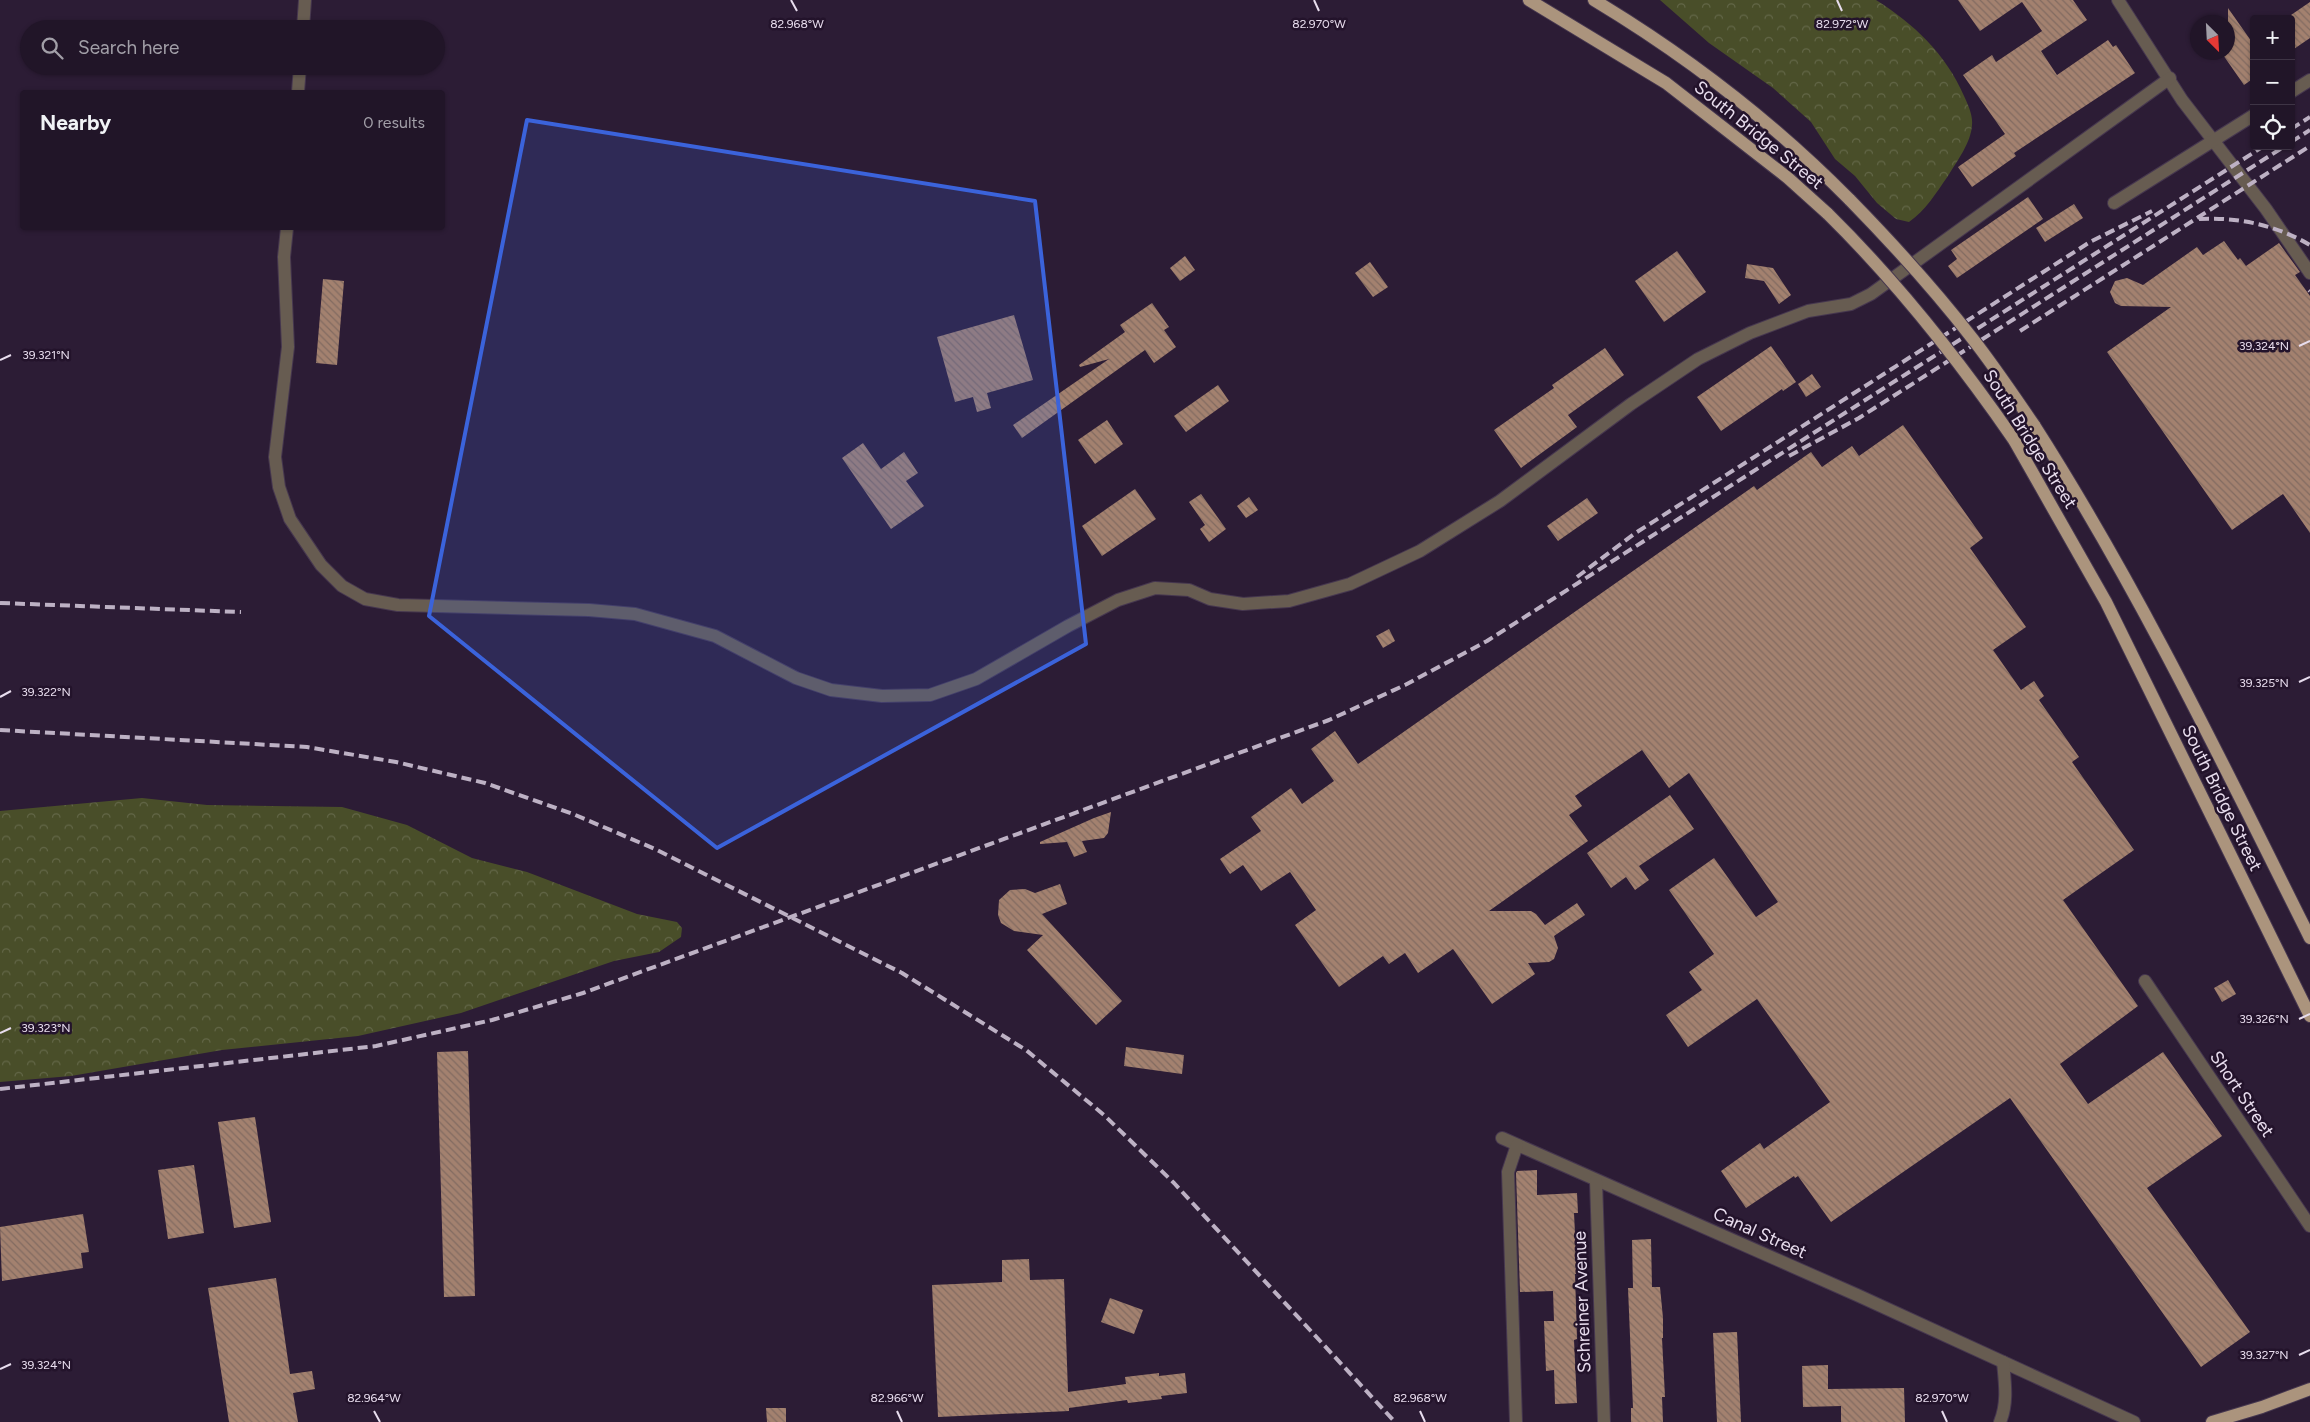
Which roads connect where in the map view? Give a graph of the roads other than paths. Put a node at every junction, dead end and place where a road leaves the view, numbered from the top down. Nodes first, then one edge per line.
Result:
1 (305, 0) edge
2 (1529, 0) edge
3 (1594, 0) edge
4 (2118, 0) edge
5 (304, 20) edge
6 (299, 75) edge
7 (2170, 78) junction
8 (2310, 80) edge
9 (2295, 89) edge
10 (298, 90) edge
11 (2250, 117) edge
12 (2213, 140) junction
13 (2114, 203) dead end
14 (287, 230) edge
15 (2310, 273) edge
16 (2310, 938) edge
17 (2144, 981) dead end
18 (2310, 1016) edge
19 (1502, 1138) dead end
20 (1518, 1145) junction
21 (1596, 1181) junction
22 (2310, 1226) edge
23 (2003, 1362) junction
24 (2310, 1389) edge
25 (1516, 1422) edge
26 (1604, 1422) edge
27 (2000, 1422) edge
28 (2134, 1422) edge
29 (2212, 1422) edge

1 - 5 street
2 - 18 main road, South Bridge Street, bridge
3 - 16 main road, South Bridge Street, bridge
4 - 7 street
6 - 10 street
7 - 12 street
7 - 14 street
8 - 9 street
11 - 12 street
12 - 13 street
12 - 15 street
17 - 22 street, Short Street
19 - 20 street, Canal Street
20 - 21 street, Canal Street
20 - 25 street
21 - 23 street, Canal Street
21 - 26 street, Schreiner Avenue
23 - 27 street
23 - 28 street, Canal Street
24 - 29 main road

